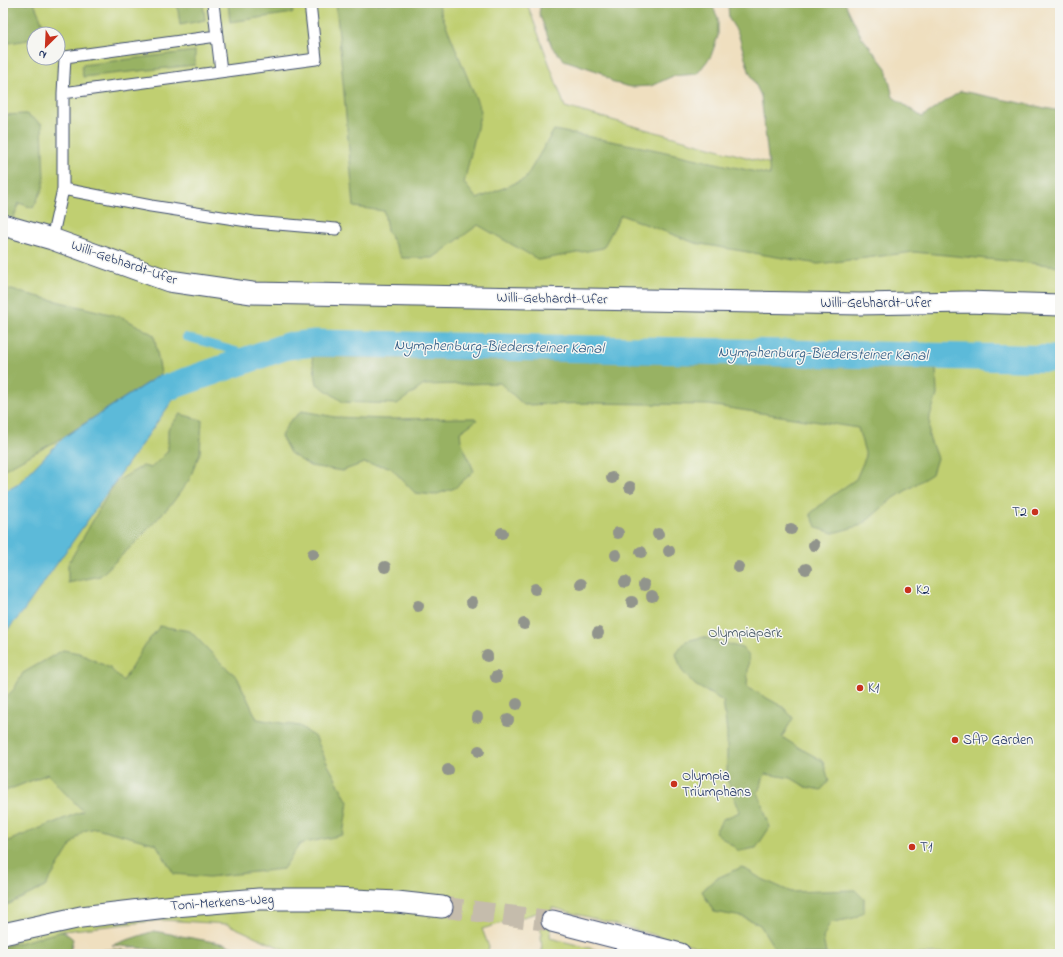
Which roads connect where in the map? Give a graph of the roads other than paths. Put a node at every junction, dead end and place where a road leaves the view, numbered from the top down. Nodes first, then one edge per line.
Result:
1 (213, 3) edge
2 (310, 3) edge
3 (217, 36) junction
4 (222, 72) junction
5 (62, 93) junction
6 (63, 189) junction
7 (3, 225) edge
8 (336, 229) dead end
9 (52, 239) junction
10 (1060, 305) edge
11 (442, 907) tunnel mouth
12 (552, 921) tunnel mouth
13 (3, 934) edge
14 (680, 954) edge

1 - 3 lane
2 - 4 lane
3 - 4 lane
3 - 5 lane, Willi-Gebhardt-Ufer
4 - 5 lane
5 - 6 lane, Willi-Gebhardt-Ufer
6 - 8 lane
6 - 9 lane, Willi-Gebhardt-Ufer
7 - 9 street, Willi-Gebhardt-Ufer
9 - 10 street, Willi-Gebhardt-Ufer
11 - 13 street, Toni-Merkens-Weg
12 - 14 street

